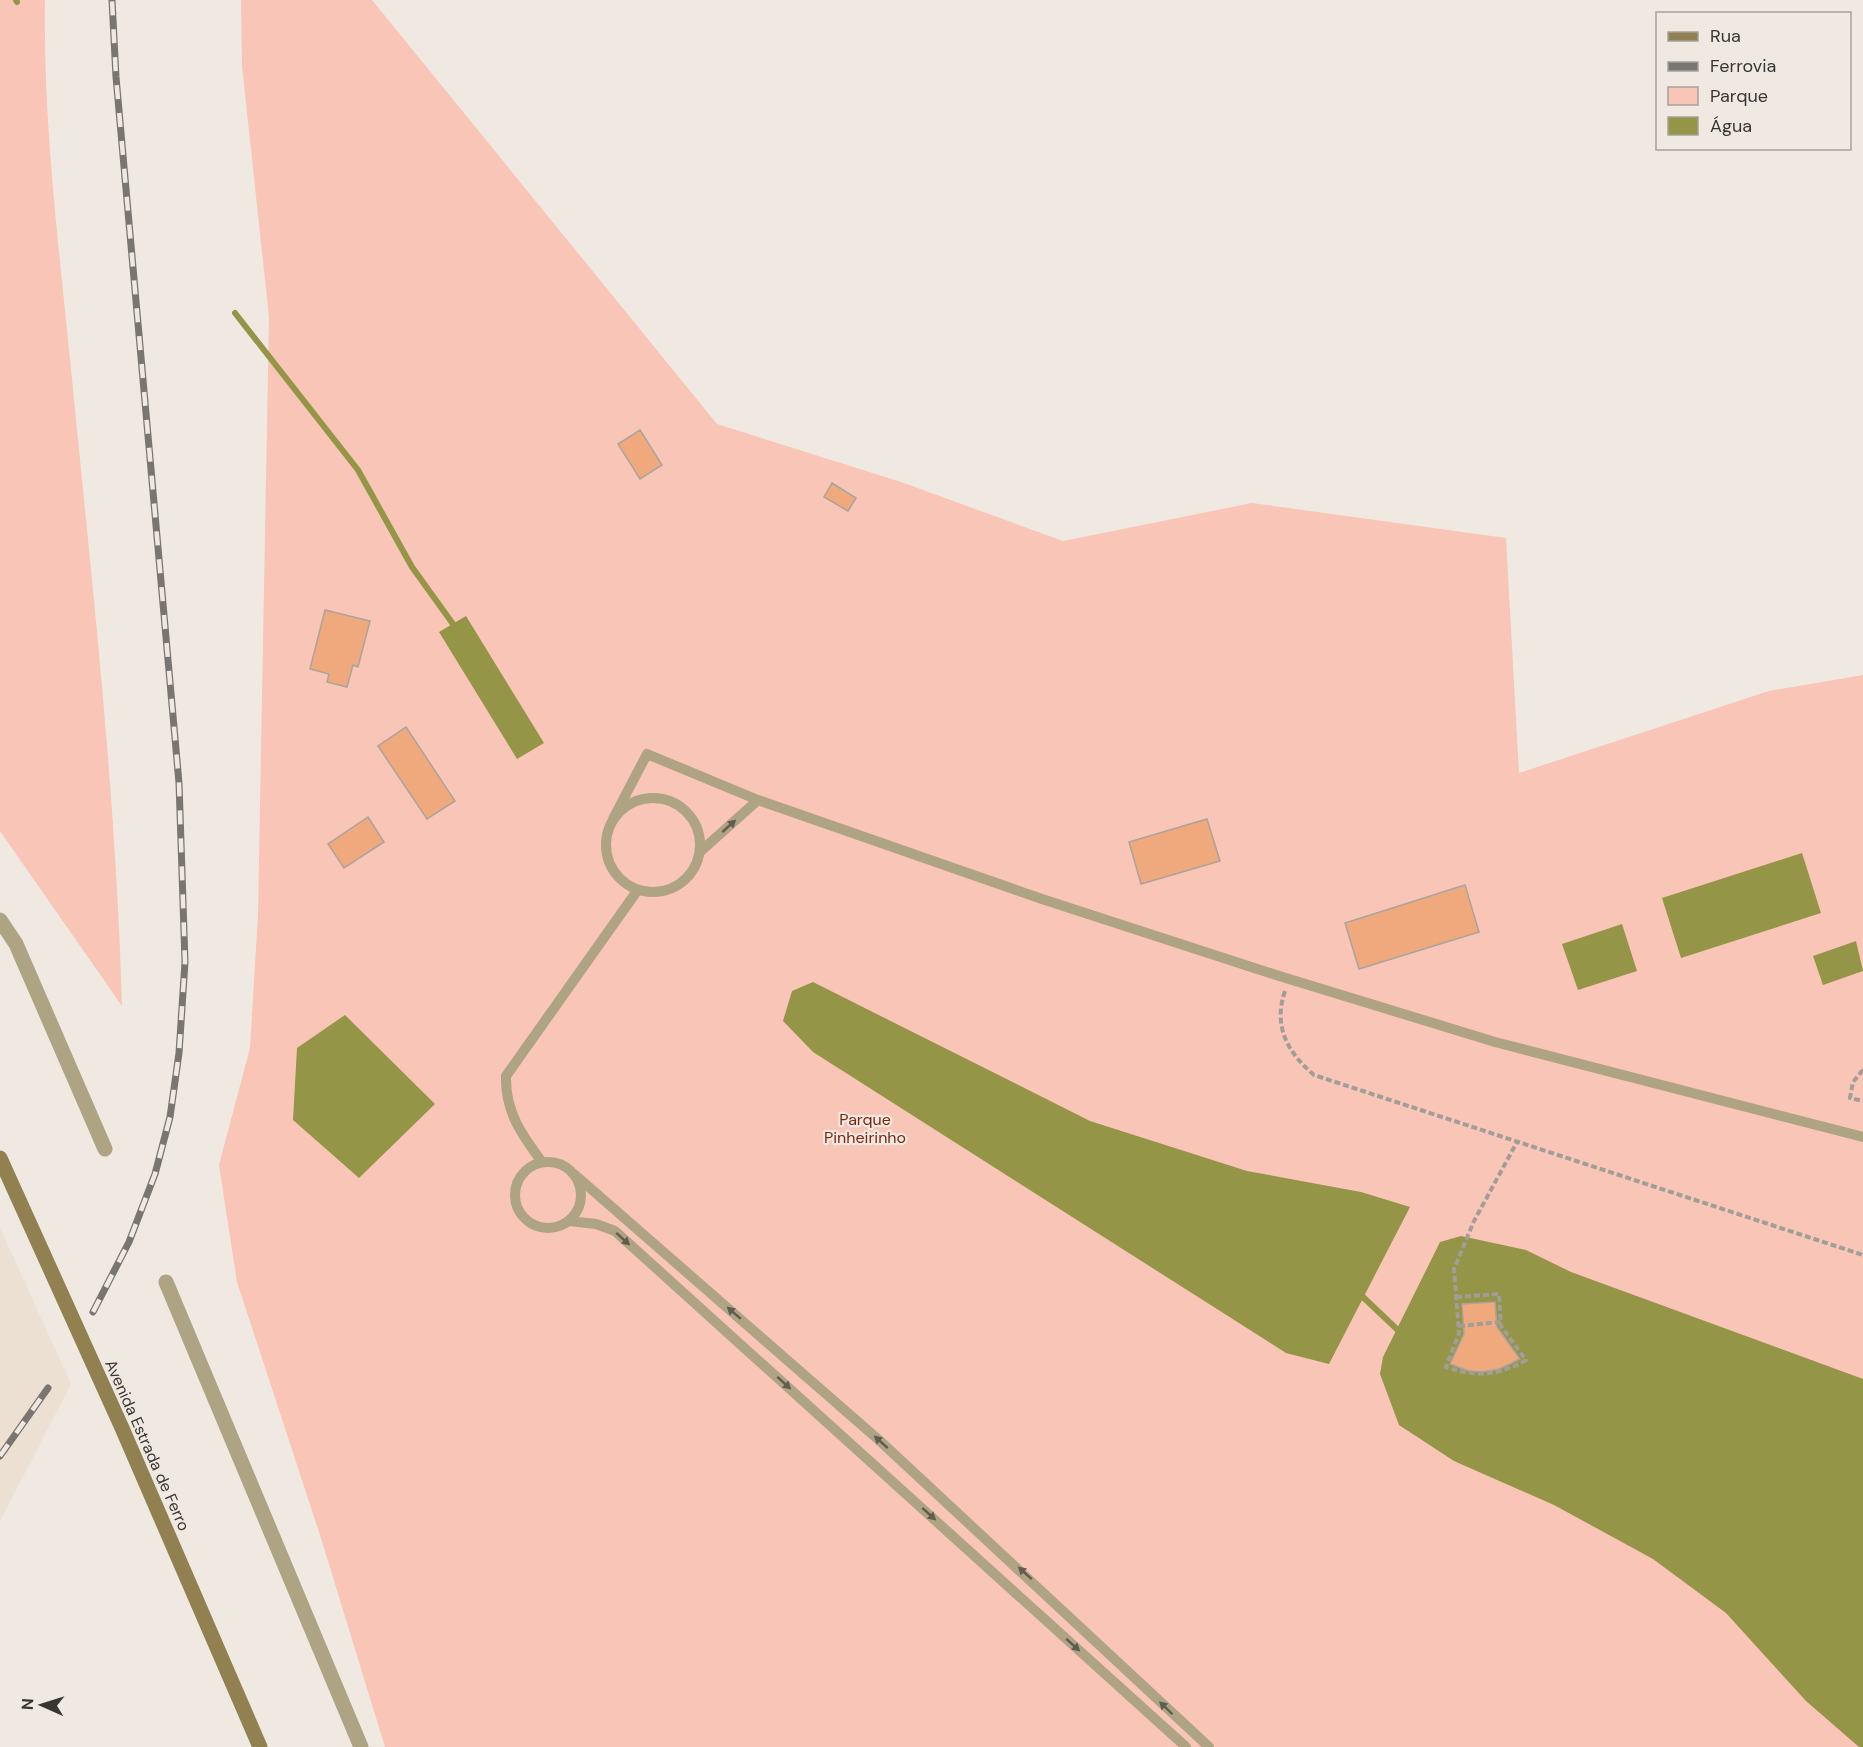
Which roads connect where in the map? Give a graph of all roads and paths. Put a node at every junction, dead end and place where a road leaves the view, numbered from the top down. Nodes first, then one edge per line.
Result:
1 (758, 800) junction
2 (613, 819) junction
3 (701, 851) junction
4 (637, 891) junction
5 (0, 920) edge
6 (1289, 979) junction
7 (1863, 1070) edge
8 (1863, 1101) edge
9 (1863, 1137) edge
10 (1517, 1142) junction
11 (105, 1149) dead end
12 (0, 1158) edge
13 (543, 1162) junction
14 (574, 1174) junction
15 (569, 1221) junction
16 (1863, 1255) edge
17 (166, 1282) dead end
18 (1456, 1298) junction
19 (1501, 1322) junction
20 (1459, 1326) junction
21 (260, 1747) edge
22 (361, 1747) edge
23 (1186, 1747) edge
24 (1209, 1747) edge

1 - 2 lane
3 -> 1 lane
1 - 6 lane
2 - 3 lane
2 - 4 lane
3 - 4 lane
4 - 13 lane
5 - 11 street
6 - 9 lane
6 - 10 path
7 - 8 path
10 - 16 path
10 - 18 path
12 - 21 main road, Avenida Estrada de Ferro
13 - 14 lane
13 - 15 lane
14 - 15 lane
24 -> 14 lane
15 -> 23 lane
17 - 22 street
18 - 19 path
18 - 20 path
19 - 20 path
19 - 20 path

